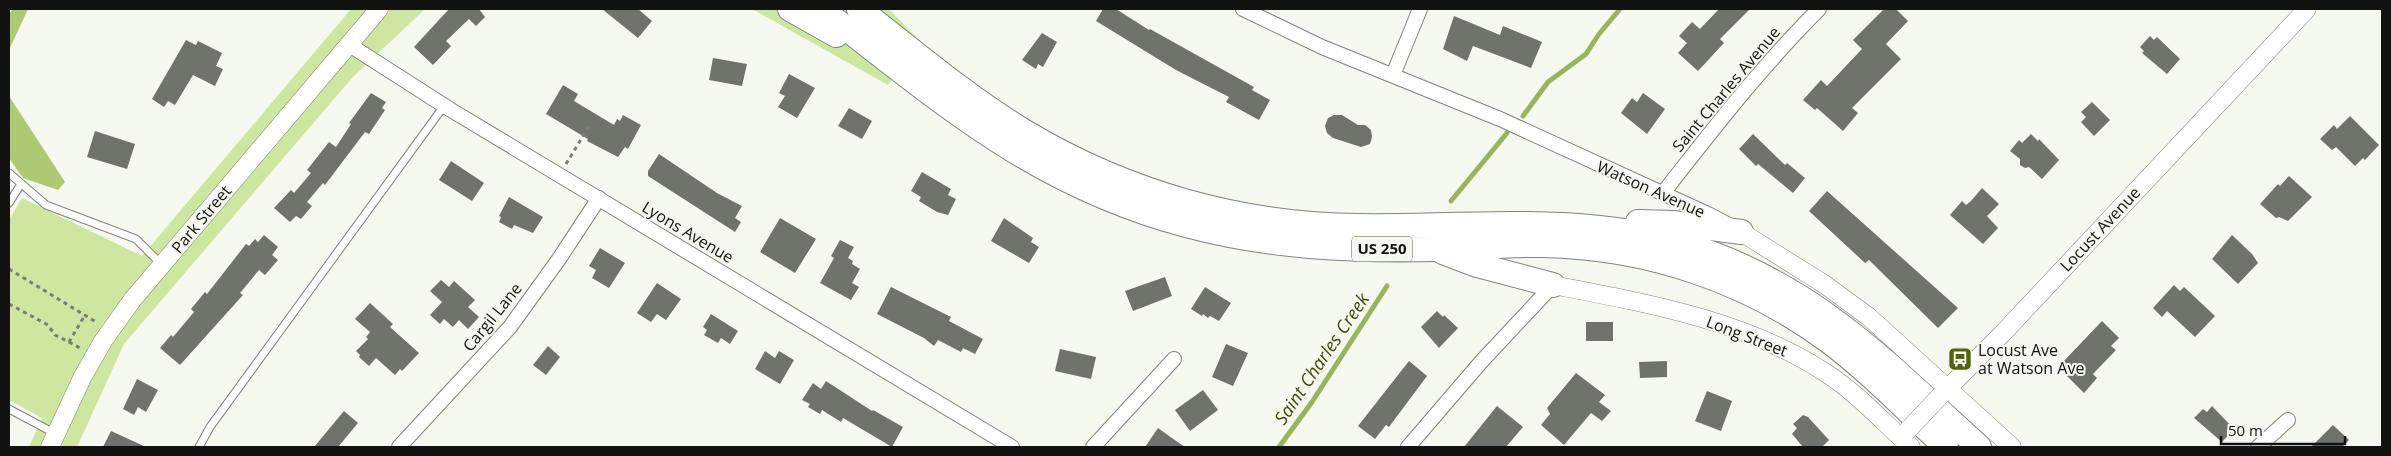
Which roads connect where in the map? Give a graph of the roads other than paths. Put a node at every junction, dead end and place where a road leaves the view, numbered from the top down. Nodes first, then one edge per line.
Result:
1 (379, 9) edge
2 (790, 9) edge
3 (821, 9) edge
4 (859, 9) edge
5 (865, 9) edge
6 (1242, 9) edge
7 (1420, 9) edge
8 (1819, 9) edge
9 (2308, 9) edge
10 (885, 29) junction
11 (348, 44) junction
12 (1393, 75) junction
13 (910, 76) junction
14 (444, 106) junction
15 (9, 173) edge
16 (21, 184) junction
17 (1663, 194) junction
18 (599, 198) junction
19 (9, 203) edge
20 (1574, 225) junction
21 (1741, 232) junction
22 (1434, 249) junction
23 (162, 265) junction
24 (1553, 285) junction
25 (1174, 359) dead end
26 (1945, 391) junction
27 (9, 409) edge
28 (2288, 420) dead end
29 (53, 441) edge
30 (1902, 441) edge
31 (199, 447) edge
32 (399, 447) edge
33 (1012, 447) edge
34 (1093, 447) edge
35 (1408, 447) edge
36 (1946, 447) edge
37 (1979, 447) edge
38 (2012, 447) edge
39 (2258, 447) edge

1 - 11 street, Park Street
2 - 13 highway
3 - 13 highway, US 250
4 - 10 highway, US 250
5 - 10 highway
6 - 12 street, Watson Avenue
7 - 12 street
8 - 17 street, Saint Charles Avenue
9 - 26 street, Locust Avenue
10 - 20 highway, US 250
11 - 14 street, Lyons Avenue
11 - 23 street, Park Street
12 - 17 street, Watson Avenue
13 - 22 highway, US 250
14 - 18 street, Lyons Avenue
14 - 31 lane
15 - 16 lane
16 - 19 lane
16 - 23 lane
17 - 21 street, Watson Avenue
18 - 32 street, Cargil Lane
18 - 33 street, Lyons Avenue
20 - 21 highway
20 - 37 highway, US 250
21 - 26 street, Watson Avenue
22 - 24 highway
22 - 36 highway, US 250
23 - 29 street, Park Street
24 - 30 street, Long Street
24 - 35 street
25 - 34 street
26 - 30 street, Locust Avenue, bridge
26 - 38 street, Watson Avenue
27 - 29 lane
28 - 39 street

